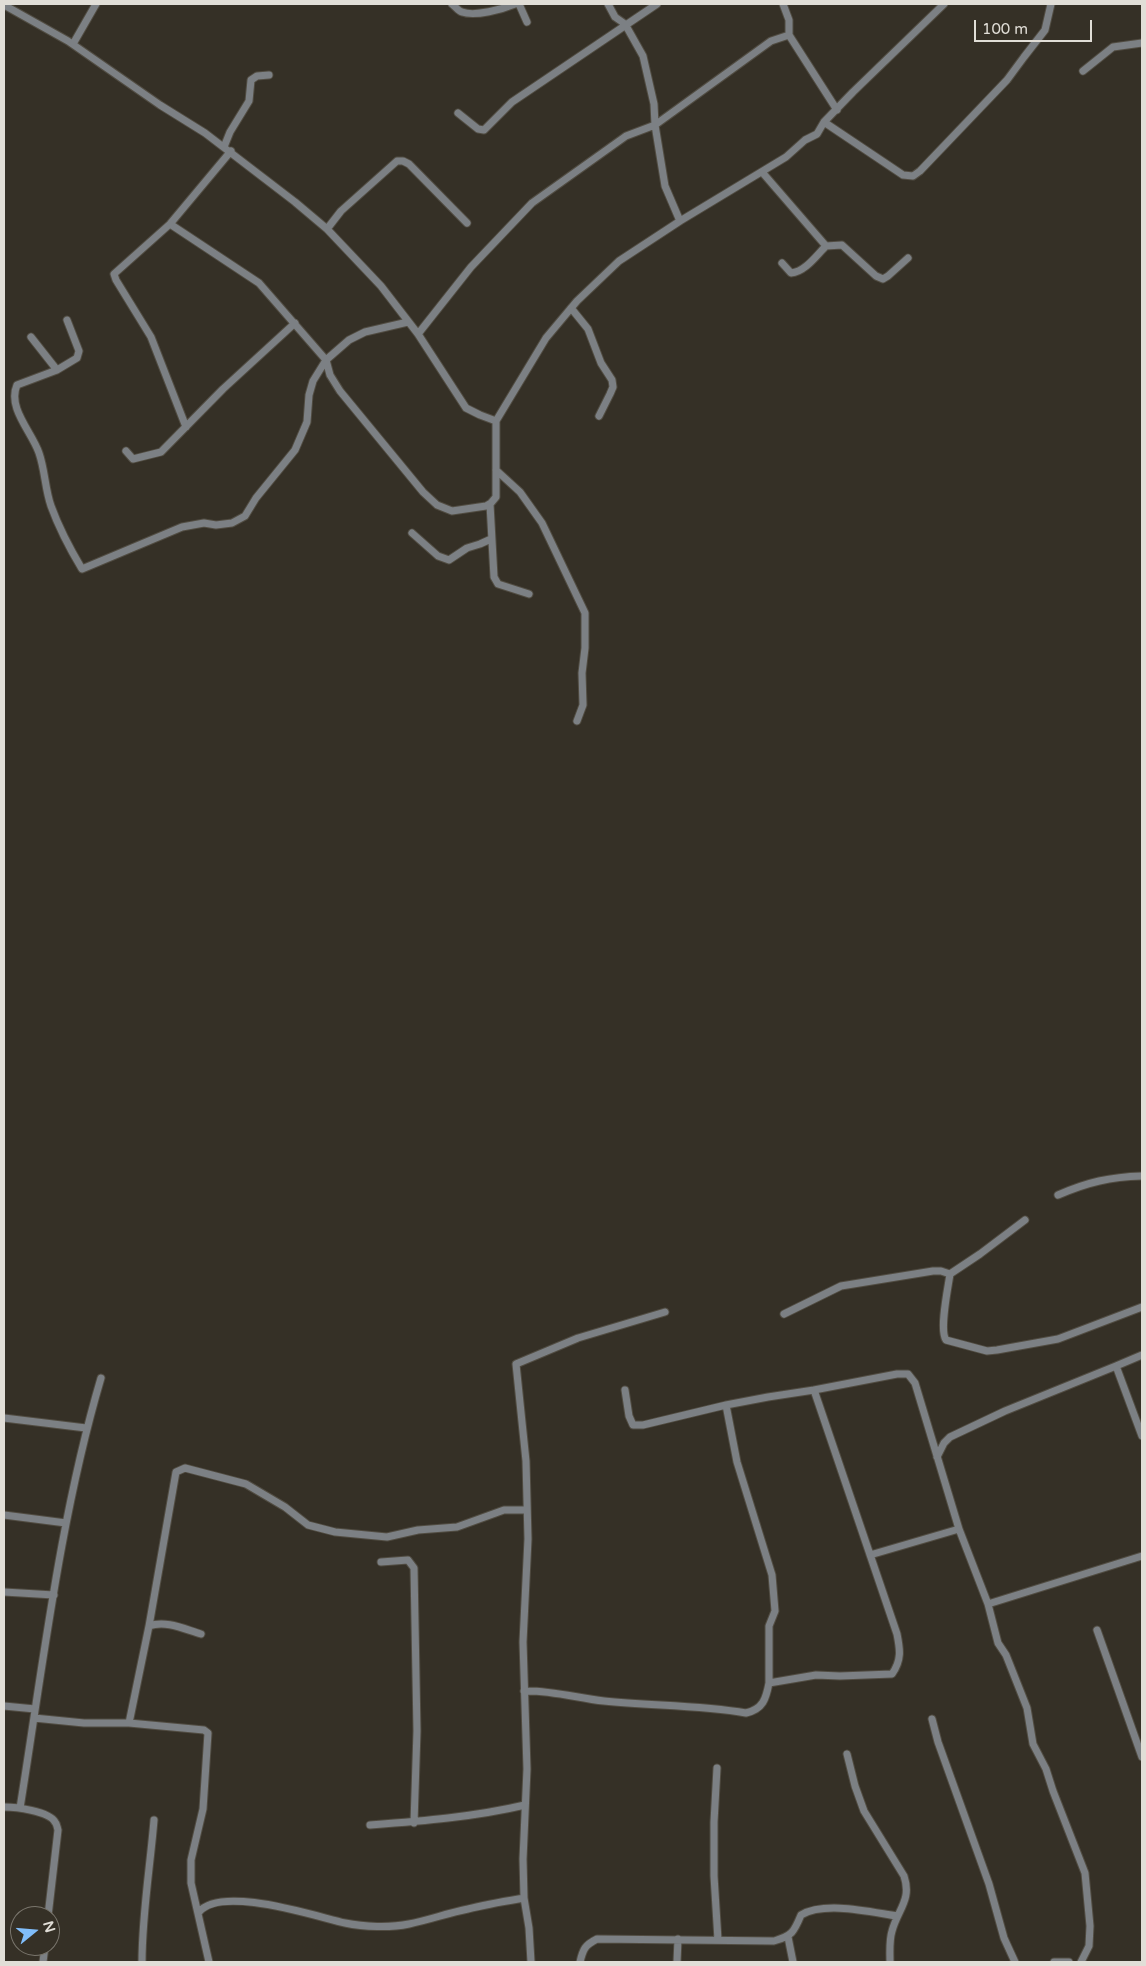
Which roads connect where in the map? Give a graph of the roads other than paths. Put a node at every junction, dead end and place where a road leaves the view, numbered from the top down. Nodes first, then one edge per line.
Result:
1 (96, 4) edge
2 (452, 4) edge
3 (515, 4) edge
4 (519, 4) edge
5 (608, 4) edge
6 (657, 4) edge
7 (783, 4) edge
8 (944, 4) edge
9 (1050, 4) edge
10 (4, 5) edge
11 (527, 22) dead end
12 (625, 24) junction
13 (790, 35) junction
14 (1142, 43) edge
15 (73, 44) junction
16 (1083, 71) dead end
17 (269, 75) dead end
18 (837, 110) junction
19 (458, 113) dead end
20 (824, 122) junction
21 (655, 125) junction
22 (228, 149) junction
23 (762, 172) junction
24 (680, 221) junction
25 (467, 223) dead end
26 (170, 224) junction
27 (327, 229) junction
28 (826, 246) junction
29 (908, 258) dead end
30 (782, 263) dead end
31 (571, 308) junction
32 (66, 320) dead end
33 (408, 322) junction
34 (295, 323) junction
35 (418, 334) junction
36 (32, 337) dead end
37 (326, 360) junction
38 (57, 370) junction
39 (599, 416) dead end
40 (496, 421) junction
41 (186, 427) junction
42 (126, 451) dead end
43 (496, 470) junction
44 (490, 504) junction
45 (412, 533) dead end
46 (491, 539) junction
47 (529, 594) dead end
48 (578, 721) dead end
49 (1142, 1176) edge
50 (1058, 1194) dead end
51 (1025, 1220) dead end
52 (950, 1274) junction
53 (1142, 1307) edge
54 (665, 1312) dead end
55 (784, 1314) dead end
56 (1142, 1355) edge
57 (1116, 1366) junction
58 (101, 1378) dead end
59 (625, 1390) dead end
60 (814, 1390) junction
61 (726, 1405) junction
62 (4, 1418) edge
63 (86, 1428) junction
64 (1142, 1436) edge
65 (937, 1458) junction
66 (526, 1510) junction
67 (4, 1516) edge
68 (66, 1523) junction
69 (959, 1529) junction
70 (870, 1554) junction
71 (1142, 1556) edge
72 (381, 1562) dead end
73 (4, 1592) edge
74 (54, 1595) junction
75 (988, 1604) junction
76 (148, 1626) junction
77 (1097, 1630) dead end
78 (201, 1634) dead end
79 (769, 1683) junction
80 (524, 1691) junction
81 (4, 1706) edge
82 (35, 1709) junction
83 (34, 1718) junction
84 (932, 1719) dead end
85 (129, 1722) junction
86 (847, 1754) dead end
87 (1142, 1757) edge
88 (717, 1768) dead end
89 (525, 1805) junction
90 (4, 1807) edge
91 (20, 1808) junction
92 (154, 1820) dead end
93 (414, 1823) junction
94 (370, 1825) dead end
95 (524, 1898) junction
96 (49, 1906) edge
97 (199, 1912) junction
98 (898, 1916) junction
99 (788, 1938) junction
100 (678, 1939) junction
101 (718, 1940) junction
102 (142, 1962) edge
103 (209, 1962) edge
104 (530, 1962) edge
105 (580, 1962) edge
106 (677, 1962) edge
107 (793, 1962) edge
108 (890, 1962) edge
109 (1015, 1962) edge
110 (1054, 1962) edge
111 (1069, 1962) edge
112 (1082, 1962) edge

1 - 15 street
2 - 3 street
4 - 11 street
5 - 12 street
6 - 12 street
7 - 13 street
8 - 18 street
9 - 20 street
10 - 15 street
12 - 19 street
12 - 21 street
13 - 18 street
13 - 21 street
14 - 16 street
15 - 22 street
17 - 22 street
18 - 20 street
20 - 23 street
21 - 24 street
21 - 35 street
22 - 26 street
22 - 27 street
23 - 24 street
23 - 28 street
24 - 31 street
25 - 27 street
26 - 34 street
26 - 41 street
27 - 33 street
28 - 29 street
28 - 30 street
31 - 39 street
31 - 40 street
32 - 38 street
33 - 35 street
33 - 37 street
34 - 37 street
34 - 41 street
35 - 40 street
36 - 38 street
37 - 38 street
37 - 44 street
40 - 43 street
41 - 42 street
43 - 44 street
43 - 48 street
44 - 46 street
45 - 46 street
46 - 47 street
49 - 50 street
51 - 52 street
52 - 53 street
52 - 55 street
54 - 66 street
56 - 57 street
57 - 64 street
57 - 65 street
58 - 63 street
59 - 61 street
60 - 61 street
60 - 65 street
60 - 70 street
61 - 79 street
62 - 63 street
63 - 68 street
65 - 69 street
66 - 76 street
66 - 80 street
67 - 68 street
68 - 74 street
69 - 70 street
69 - 75 street
70 - 79 street
71 - 75 street
72 - 93 street
73 - 74 street
74 - 82 street
75 - 112 street
76 - 78 street
76 - 85 street
77 - 87 street
79 - 80 street
80 - 89 street
81 - 82 street
82 - 83 street
83 - 85 street
83 - 91 street
84 - 109 street
85 - 97 street
86 - 98 street
88 - 101 street
89 - 93 street
89 - 95 street
90 - 91 street
91 - 96 street
92 - 102 street
93 - 94 street
95 - 97 street
95 - 104 street
97 - 103 street
98 - 99 street
98 - 108 street
99 - 101 street
99 - 107 street
100 - 101 street
100 - 105 street
100 - 106 street
110 - 111 street

